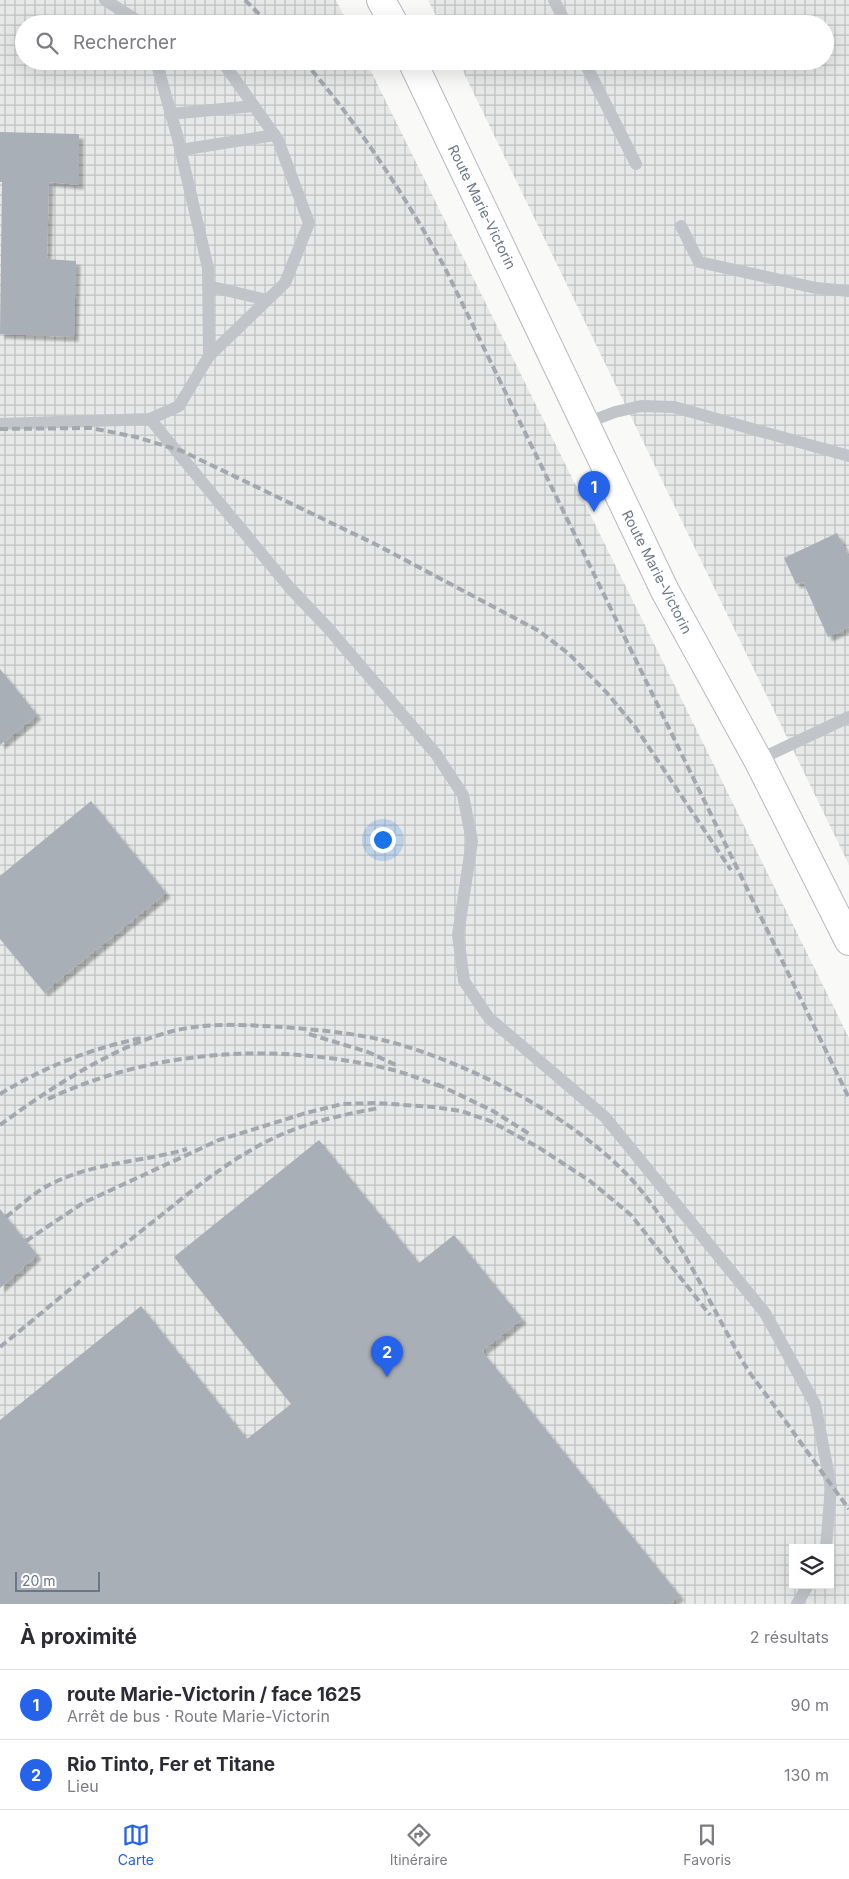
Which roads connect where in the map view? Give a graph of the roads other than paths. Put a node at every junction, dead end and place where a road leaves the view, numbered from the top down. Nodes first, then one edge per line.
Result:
1 (105, 0) edge
2 (381, 0) edge
3 (554, 0) edge
4 (129, 15) edge
5 (389, 15) edge
6 (562, 15) edge
7 (158, 70) edge
8 (228, 70) edge
9 (416, 70) edge
10 (589, 70) edge
11 (254, 106) junction
12 (170, 114) junction
13 (275, 135) junction
14 (180, 150) junction
15 (636, 164) dead end
16 (681, 226) dead end
17 (208, 286) junction
18 (849, 291) edge
19 (267, 300) junction
20 (209, 356) junction
21 (150, 419) junction
22 (586, 423) junction
23 (0, 424) edge
24 (849, 456) edge
25 (849, 717) edge
26 (758, 760) junction
27 (849, 941) edge
28 (826, 1544) edge
29 (806, 1589) edge
30 (797, 1604) edge

1 - 4 lane
2 - 5 main road
3 - 6 lane
7 - 12 lane
8 - 11 lane
9 - 22 main road, Route Marie-Victorin
10 - 15 lane
11 - 12 lane
11 - 13 lane
12 - 14 lane
13 - 14 lane
13 - 19 lane
14 - 17 lane
16 - 18 lane
17 - 19 lane
17 - 20 lane
19 - 20 lane
20 - 21 lane
21 - 23 lane
21 - 28 lane
22 - 24 lane
22 - 26 main road, Route Marie-Victorin
25 - 26 lane
26 - 27 main road, Route Marie-Victorin
29 - 30 lane

